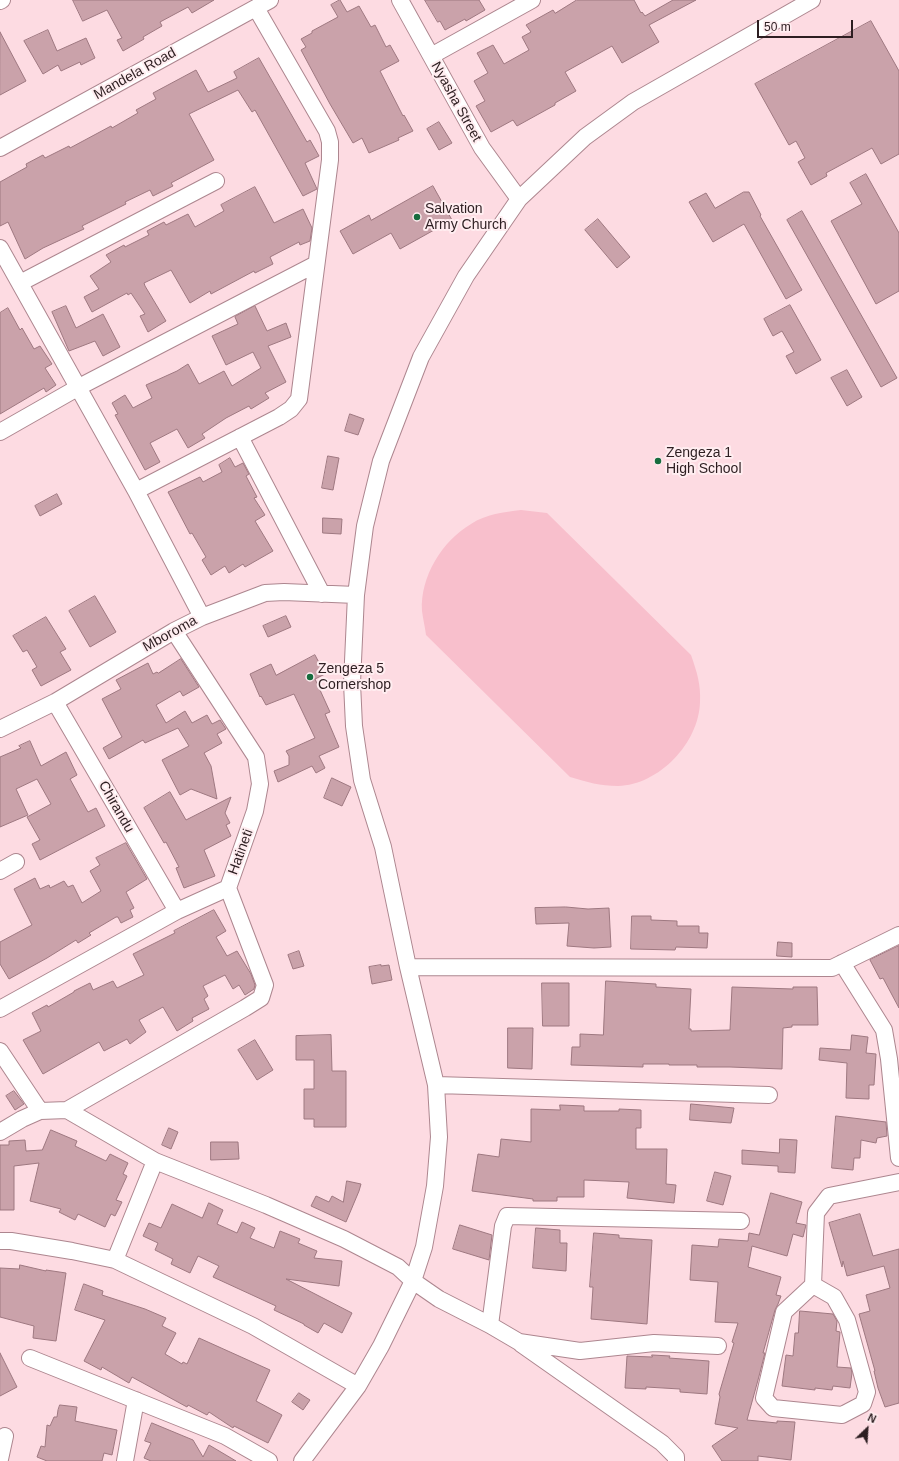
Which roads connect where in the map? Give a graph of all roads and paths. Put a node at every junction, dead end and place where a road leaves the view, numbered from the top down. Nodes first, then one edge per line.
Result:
1 (270, 0) edge
2 (400, 0) edge
3 (532, 0) edge
4 (812, 0) edge
5 (256, 8) junction
6 (431, 56) junction
7 (0, 148) edge
8 (216, 181) dead end
9 (519, 199) junction
10 (0, 248) edge
11 (316, 264) junction
12 (20, 283) junction
13 (79, 387) junction
14 (0, 432) edge
15 (240, 438) junction
16 (136, 491) junction
17 (322, 594) junction
18 (356, 595) junction
19 (202, 617) junction
20 (174, 631) junction
21 (55, 702) junction
22 (0, 729) edge
23 (16, 862) dead end
24 (0, 870) edge
25 (228, 888) junction
26 (178, 911) junction
27 (899, 935) edge
28 (842, 963) junction
29 (408, 967) junction
30 (0, 1009) edge
31 (0, 1051) edge
32 (436, 1085) junction
33 (769, 1095) dead end
34 (67, 1110) junction
35 (40, 1112) junction
36 (0, 1132) edge
37 (899, 1158) edge
38 (155, 1161) junction
39 (899, 1182) edge
40 (741, 1221) dead end
41 (0, 1241) edge
42 (115, 1260) junction
43 (413, 1282) junction
44 (813, 1285) junction
45 (490, 1325) junction
46 (518, 1342) junction
47 (718, 1346) dead end
48 (30, 1358) dead end
49 (358, 1386) junction
50 (136, 1400) junction
51 (5, 1436) dead end
52 (0, 1459) edge
53 (125, 1461) edge
54 (269, 1461) edge
55 (302, 1461) edge
56 (676, 1461) edge

1 - 5 street, Mandela Road
2 - 6 street, Nyasha Street
3 - 6 street
4 - 9 street
5 - 7 street, Mandela Road
5 - 11 street
6 - 9 street, Nyasha Street
8 - 12 street
9 - 18 street
10 - 12 street
11 - 13 street
11 - 15 street
12 - 13 street
13 - 14 street
13 - 16 street
15 - 16 street
15 - 17 street
16 - 19 street
17 - 18 street, Mboroma
17 - 19 street, Mboroma
18 - 29 street
19 - 20 street, Mboroma
20 - 21 street, Mboroma
20 - 25 street, Hatineti
21 - 22 street, Mboroma
21 - 26 street, Chirandu
23 - 24 street
25 - 26 street, Hatineti
25 - 34 street
26 - 30 street, Hatineti
27 - 28 street
28 - 29 street
28 - 37 street
29 - 32 street
31 - 35 street
32 - 33 street
32 - 43 street
34 - 35 street
34 - 38 street
35 - 36 street
38 - 42 street
38 - 43 street
39 - 44 street
40 - 45 street
41 - 42 street
42 - 49 street
43 - 45 street
43 - 49 street
44 - 44 street
45 - 46 street
46 - 47 street
46 - 56 street
48 - 50 street
49 - 55 street
50 - 53 street
50 - 54 street
51 - 52 street

